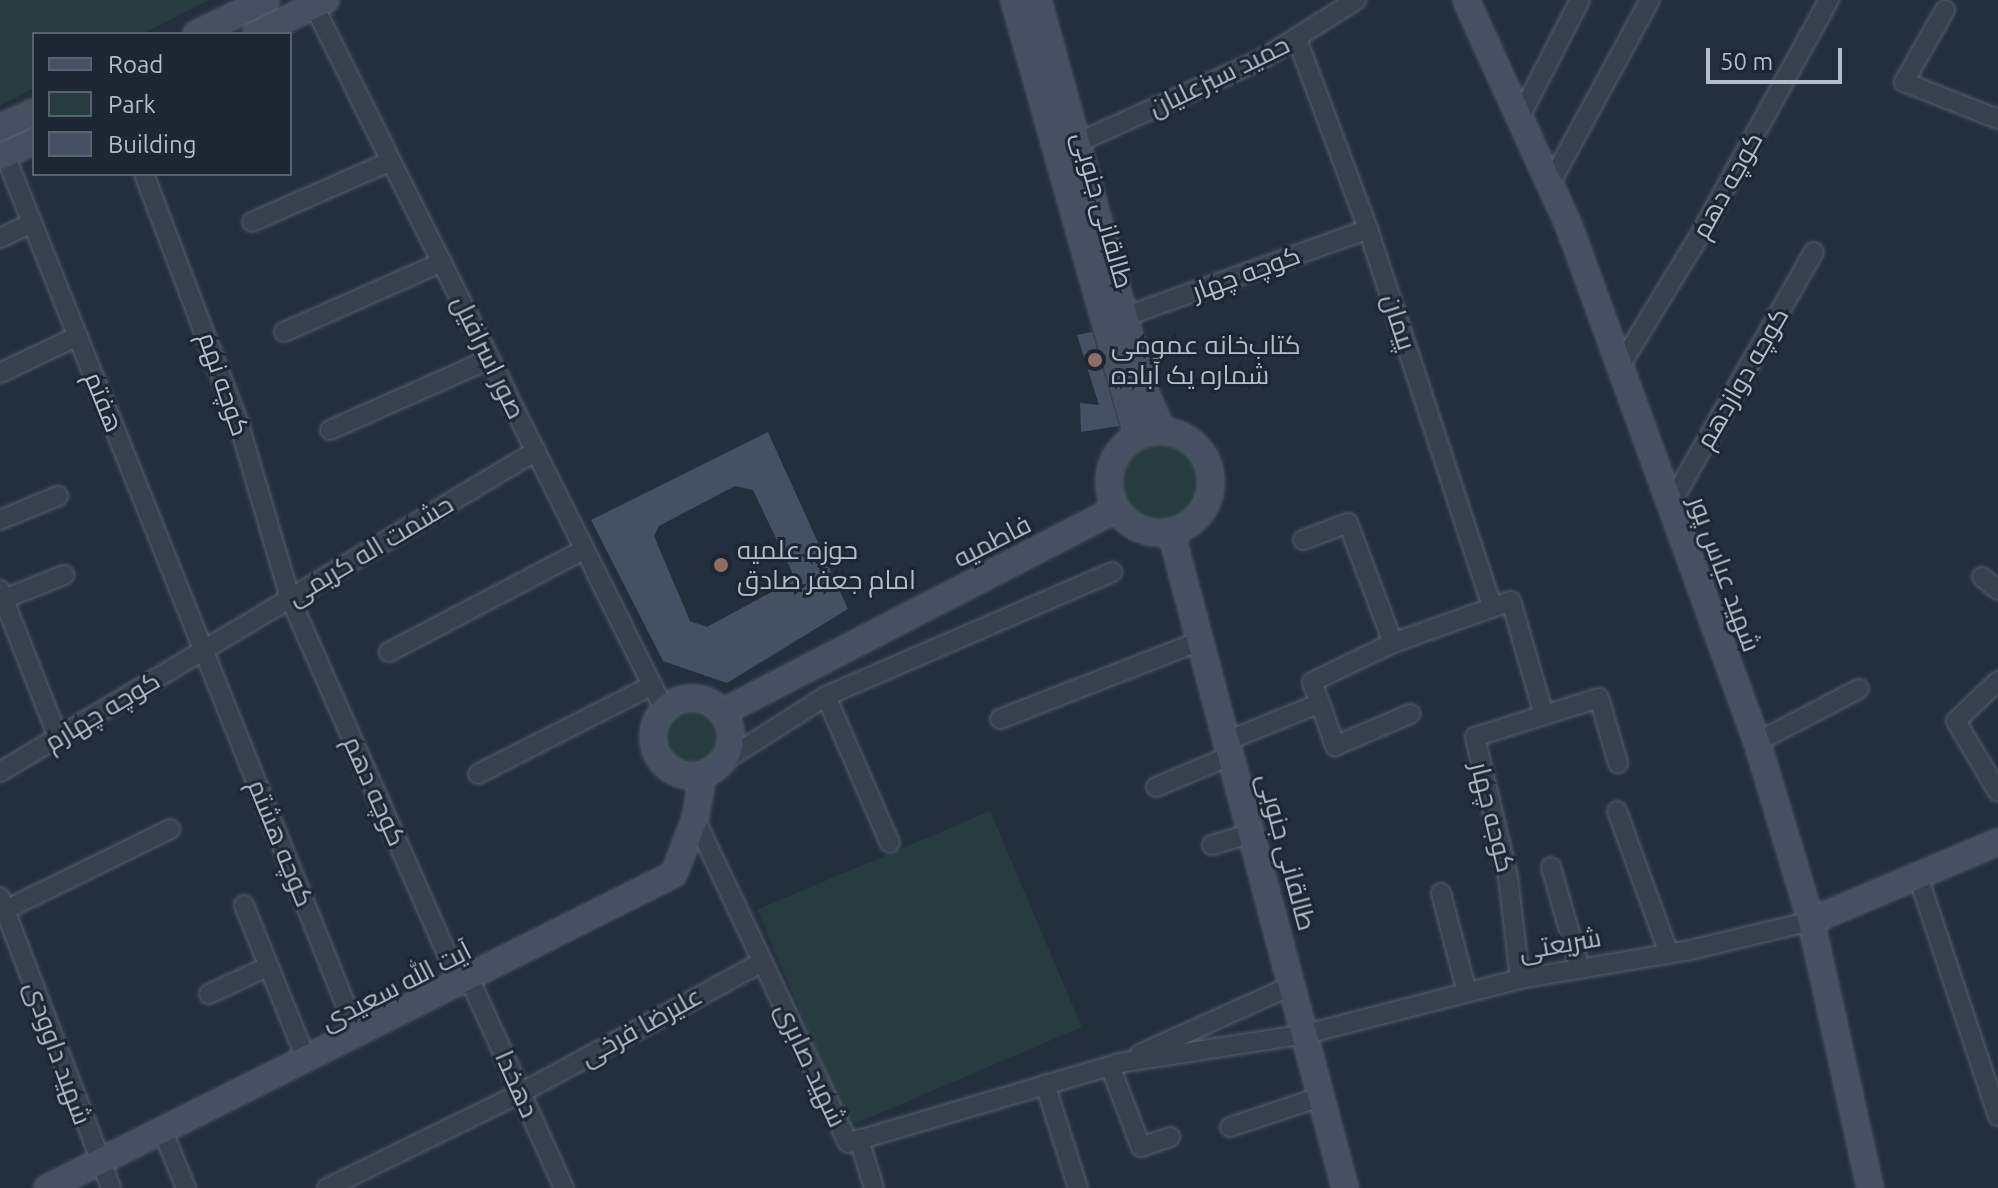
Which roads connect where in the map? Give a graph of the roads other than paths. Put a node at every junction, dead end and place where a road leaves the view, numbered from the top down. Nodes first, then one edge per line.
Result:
1 (266, 0) edge
2 (1014, 0) edge
3 (1038, 0) edge
4 (1356, 0) edge
5 (1466, 0) edge
6 (1580, 0) edge
7 (1650, 0) edge
8 (1829, 0) edge
9 (317, 2) edge
10 (1945, 10) dead end
11 (200, 32) edge
12 (260, 32) edge
13 (1297, 39) junction
14 (32, 113) edge
15 (1520, 117) junction
16 (1998, 119) edge
17 (0, 128) edge
18 (32, 142) edge
19 (1077, 143) junction
20 (2, 156) edge
21 (391, 161) junction
22 (145, 176) edge
23 (1550, 184) junction
24 (252, 222) dead end
25 (32, 223) junction
26 (1368, 229) junction
27 (0, 238) edge
28 (1814, 252) dead end
29 (442, 262) junction
30 (1124, 317) junction
31 (284, 332) dead end
32 (78, 336) junction
33 (490, 359) junction
34 (1620, 366) junction
35 (0, 373) edge
36 (330, 430) dead end
37 (1162, 430) junction
38 (1137, 435) junction
39 (536, 451) junction
40 (58, 496) dead end
41 (1670, 505) junction
42 (1116, 509) junction
43 (0, 520) edge
44 (1171, 532) junction
45 (1303, 540) dead end
46 (585, 549) junction
47 (1112, 572) dead end
48 (64, 575) dead end
49 (1982, 577) dead end
50 (1998, 590) edge
51 (2, 595) edge
52 (290, 598) junction
53 (1492, 607) junction
54 (1200, 641) junction
55 (1393, 643) junction
56 (204, 650) junction
57 (389, 652) dead end
58 (1998, 681) edge
59 (653, 685) junction
60 (1859, 689) dead end
61 (826, 696) junction
62 (1320, 703) junction
63 (664, 709) junction
64 (723, 712) junction
65 (1410, 714) dead end
66 (1544, 715) junction
67 (1000, 719) dead end
68 (58, 737) junction
69 (1757, 742) junction
70 (1229, 748) junction
71 (1618, 763) dead end
72 (712, 769) junction
73 (0, 772) edge
74 (478, 774) dead end
75 (1156, 787) dead end
76 (1998, 792) edge
77 (1617, 811) dead end
78 (695, 819) junction
79 (170, 829) dead end
80 (1253, 833) junction
81 (1998, 842) edge
82 (890, 843) dead end
83 (1212, 845) dead end
84 (1551, 867) dead end
85 (1918, 876) junction
86 (1441, 893) dead end
87 (2, 904) edge
88 (244, 905) dead end
89 (1811, 921) junction
90 (1669, 954) junction
91 (762, 962) junction
92 (269, 966) junction
93 (1580, 969) junction
94 (1520, 979) junction
95 (466, 982) junction
96 (1293, 985) junction
97 (1467, 993) junction
98 (209, 994) dead end
99 (1306, 1034) junction
100 (358, 1036) junction
101 (307, 1061) junction
102 (1114, 1064) junction
103 (1045, 1084) junction
104 (521, 1093) junction
105 (1323, 1096) junction
106 (1998, 1116) edge
107 (1230, 1127) dead end
108 (163, 1132) junction
109 (1170, 1137) dead end
110 (859, 1139) junction
111 (98, 1163) junction
112 (50, 1187) edge
113 (111, 1188) edge
114 (186, 1188) edge
115 (327, 1188) edge
116 (564, 1188) edge
117 (874, 1188) edge
118 (1078, 1188) edge
119 (1345, 1188) edge
120 (1870, 1188) edge

1 - 11 street
2 - 38 street, طالقانی جنوبی
3 - 19 street, طالقانی جنوبی
4 - 13 street, حمید سبزعلیان
5 - 15 street, شهید عباس پور
6 - 15 street
7 - 23 street
8 - 34 street, کوچه دهم
9 - 12 street
9 - 21 street, صور اسرافیل
10 - 16 street
13 - 19 street, حمید سبزعلیان
13 - 26 street, پیمان
14 - 17 street
15 - 23 street, شهید عباس پور
18 - 20 street
19 - 30 street, طالقانی جنوبی
20 - 25 street, هفتم
21 - 24 street
21 - 29 street, صور اسرافیل
22 - 52 street, کوچه نهم
23 - 34 street, شهید عباس پور
25 - 27 street
25 - 32 street, هفتم
26 - 30 street, کوچه چهار
26 - 53 street, پیمان
28 - 41 street, کوچه دوازدهم
29 - 31 street
29 - 33 street, صور اسرافیل
30 - 37 street, طالقانی جنوبی
32 - 35 street
32 - 56 street, هفتم
33 - 36 street
33 - 39 street, صور اسرافیل
34 - 41 street, شهید عباس پور
37 - 38 street
37 - 44 street
38 - 42 street
39 - 46 street, صور اسرافیل
39 - 52 street, حشمت اله کریمی
40 - 43 street
41 - 69 street, شهید عباس پور
42 - 44 street
42 - 64 street, فاطمیه
44 - 54 street, طالقانی جنوبی
45 - 55 street
46 - 57 street
46 - 59 street, صور اسرافیل
47 - 61 street
48 - 51 street
49 - 50 street
51 - 68 street
52 - 56 street, حشمت اله کریمی
52 - 95 street, کوچه دهم
53 - 55 street
53 - 66 street
54 - 67 street
54 - 70 street, طالقانی جنوبی
55 - 62 street
56 - 68 street, کوچه چهارم
56 - 100 street, کوچه هشتم
58 - 76 street
59 - 63 street, صور اسرافیل
59 - 74 street
60 - 69 street
61 - 72 street
61 - 82 street
62 - 65 street
62 - 70 street
63 - 64 street
63 - 72 street
64 - 72 street
66 - 71 street, کوجه چهار
66 - 94 street, کوجه چهار
68 - 73 street, کوچه چهارم
69 - 89 street, شهید عباس پور
70 - 75 street
70 - 80 street, طالقانی جنوبی
72 - 78 street, آیت الله سعیدی
77 - 90 street
78 - 91 street, شهید صابری
78 - 95 street, آیت الله سعیدی
79 - 87 street
80 - 83 street
80 - 96 street, طالقانی جنوبی
81 - 85 street, شریعتی
84 - 93 street
85 - 89 street, شریعتی
85 - 106 street
86 - 97 street
87 - 111 street, شهید داوودی
88 - 92 street
89 - 90 street, شریعتی
89 - 120 street, شهید عباس پور
90 - 93 street, شریعتی
91 - 104 street, علیرضا فرخی
91 - 110 street, شهید صابری
92 - 98 street
92 - 101 street
93 - 94 street, شریعتی
94 - 97 street, شریعتی
95 - 100 street, آیت الله سعیدی
95 - 104 street, دهخدا
96 - 99 street, طالقانی جنوبی
96 - 102 street
97 - 99 street, شریعتی
99 - 102 street, شریعتی
99 - 105 street, طالقانی جنوبی
100 - 101 street, آیت الله سعیدی
101 - 108 street, آیت الله سعیدی
102 - 103 street, شهید صابری
102 - 109 street
103 - 110 street, شهید صابری
103 - 118 street
104 - 115 street, علیرضا فرخی
104 - 116 street, دهخدا
105 - 107 street
105 - 119 street, طالقانی جنوبی
108 - 111 street, آیت الله سعیدی
108 - 114 street
110 - 117 street
111 - 112 street, آیت الله سعیدی
111 - 113 street, شهید داوودی

